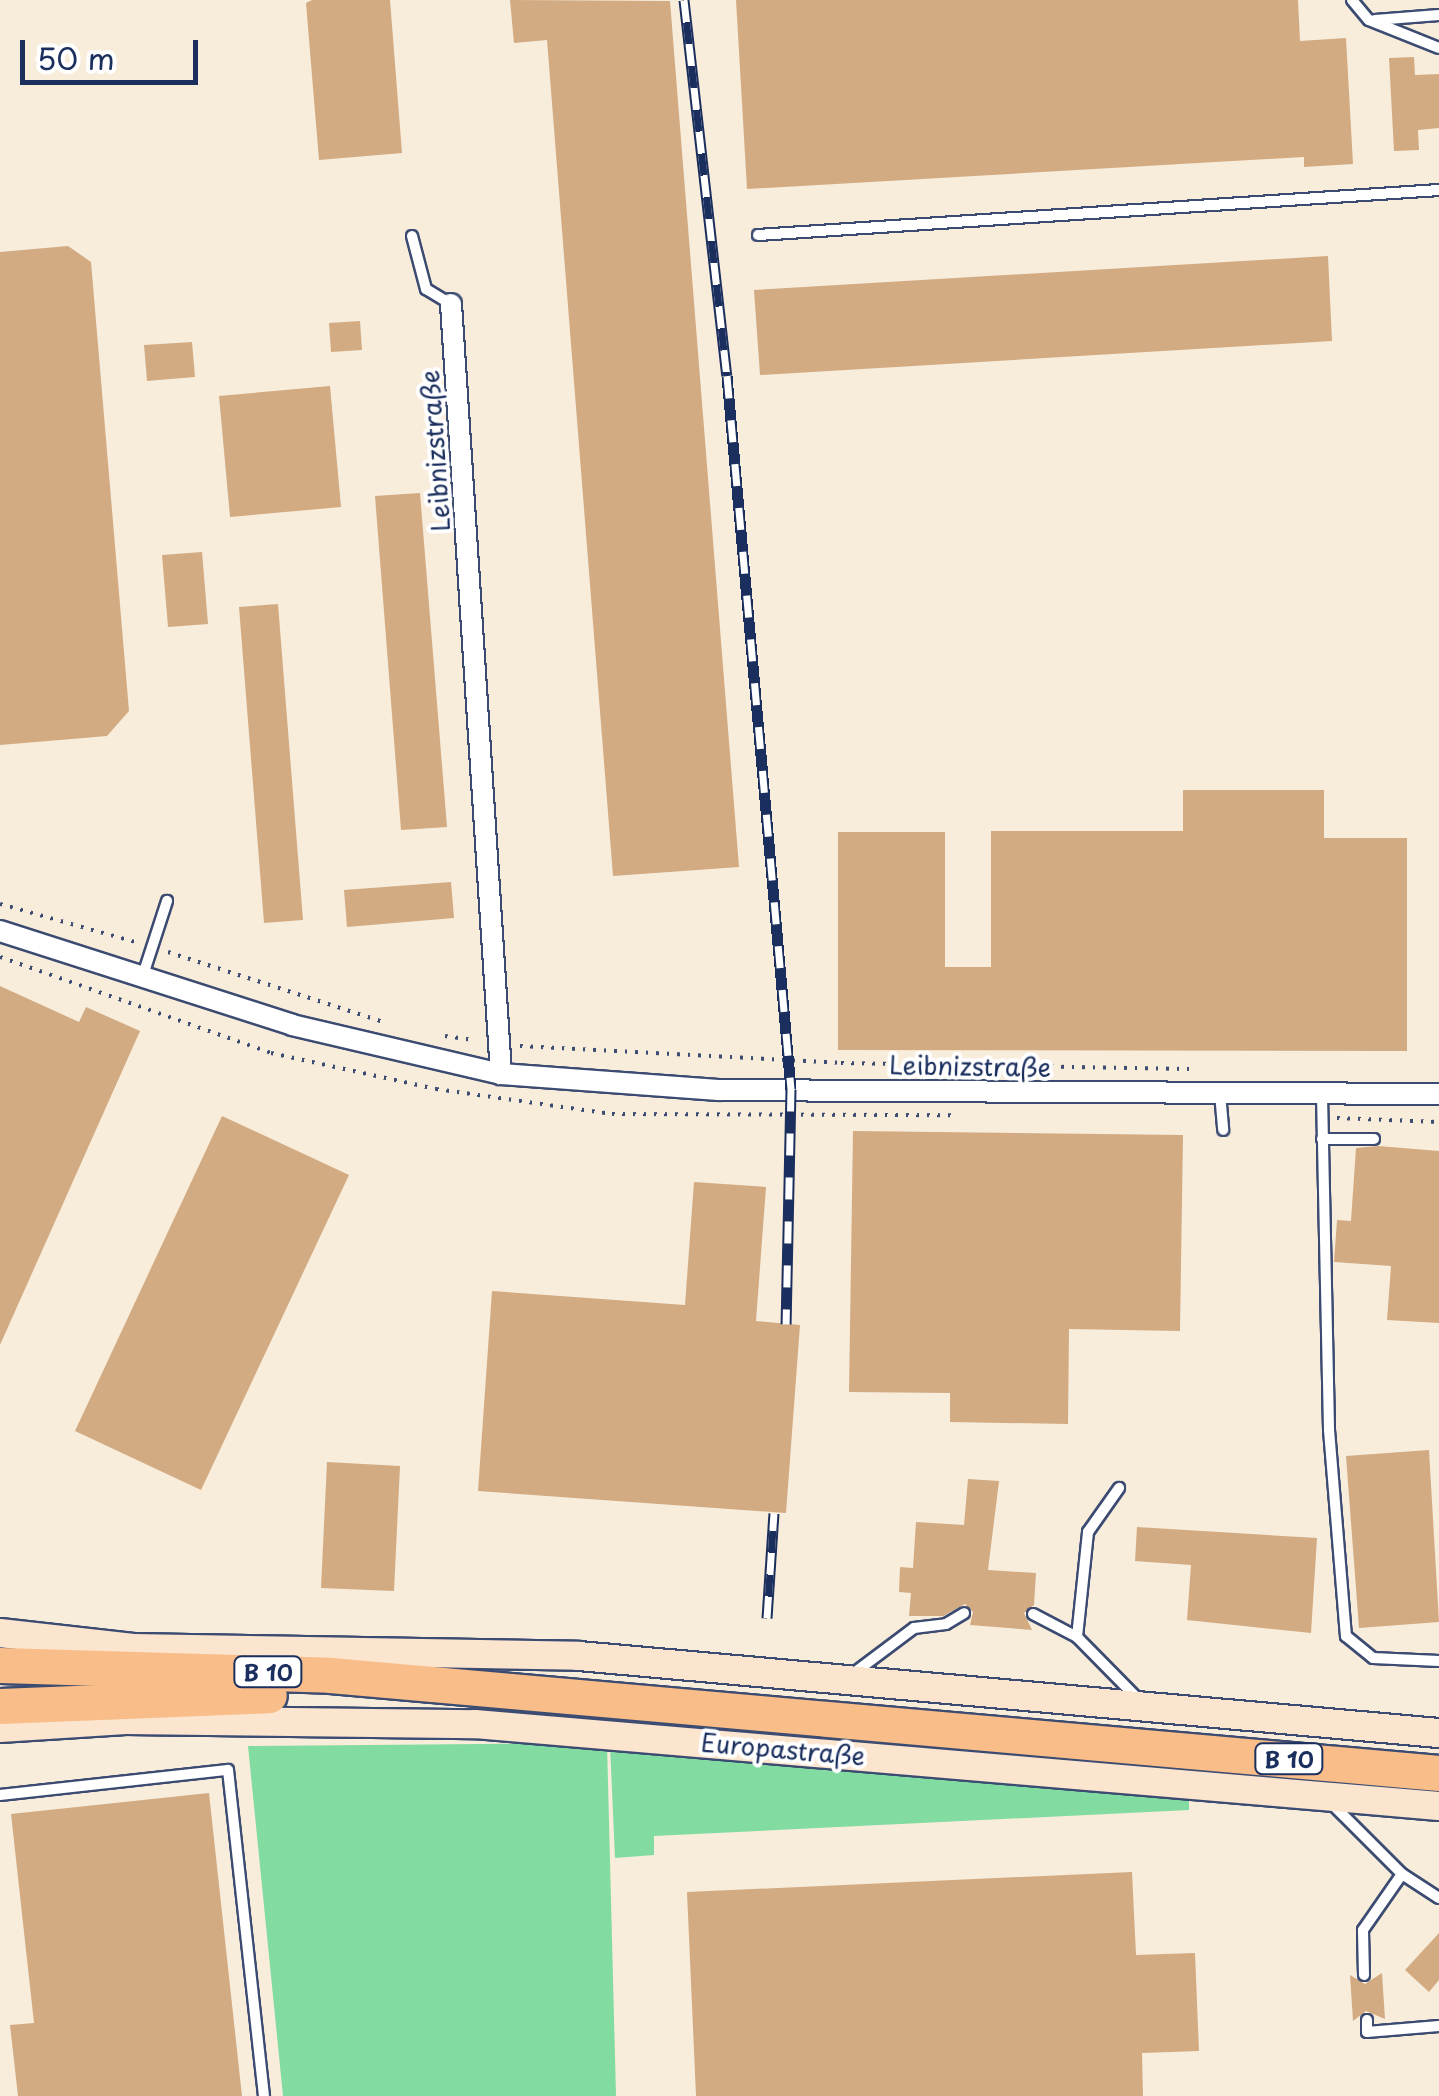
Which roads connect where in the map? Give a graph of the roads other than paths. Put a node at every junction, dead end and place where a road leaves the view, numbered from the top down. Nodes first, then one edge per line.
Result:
1 (1352, 0) edge
2 (1439, 15) edge
3 (1368, 20) junction
4 (1439, 48) edge
5 (1439, 190) edge
6 (758, 234) dead end
7 (412, 236) dead end
8 (450, 304) joint
9 (166, 901) dead end
10 (0, 931) edge
11 (143, 975) junction
12 (501, 1074) junction
13 (1220, 1093) junction
14 (1439, 1094) edge
15 (1322, 1095) junction
16 (1223, 1130) dead end
17 (1322, 1139) junction
18 (1374, 1139) dead end
19 (1343, 1429) dead end
20 (1330, 1430) junction
21 (1118, 1488) dead end
22 (964, 1614) dead end
23 (1033, 1614) dead end
24 (0, 1633) edge
25 (1077, 1638) junction
26 (134, 1648) junction
27 (0, 1662) edge
28 (1439, 1662) edge
29 (842, 1680) junction
30 (536, 1698) junction
31 (1146, 1705) junction
32 (0, 1706) edge
33 (0, 1714) edge
34 (126, 1720) junction
35 (0, 1728) edge
36 (1439, 1733) edge
37 (1439, 1773) edge
38 (0, 1795) edge
39 (1320, 1796) junction
40 (1439, 1806) edge
41 (1402, 1874) junction
42 (1439, 1898) edge
43 (1364, 1974) dead end
44 (1367, 2020) dead end
45 (1439, 2026) edge
46 (264, 2096) edge

1 - 3 lane
2 - 3 lane
3 - 4 lane
5 - 6 lane
7 - 8 lane
8 - 12 street, Leibnizstraße
9 - 11 lane
10 - 11 street, Leibnizstraße
11 - 12 street, Leibnizstraße
12 - 13 street, Leibnizstraße
13 - 15 street, Leibnizstraße
13 - 16 lane
14 - 15 street, Leibnizstraße
15 - 17 lane
17 - 18 lane
17 - 20 lane
19 - 20 lane
20 - 28 lane
21 - 25 lane
22 - 29 lane
23 - 25 lane
24 - 26 street
25 - 31 lane
26 - 27 highway, B 10
26 - 29 street, B 10
27 - 30 highway, Europastraße / B 10
29 - 31 street, B 10
30 - 32 highway, Europastraße / B 10
30 - 37 highway, Europastraße / B 10
31 - 36 street, B 10
33 - 34 highway
34 - 35 street, Europastraße
34 - 39 street, Europastraße
38 - 46 lane
39 - 40 street, Europastraße
39 - 41 lane
41 - 42 lane
41 - 43 lane
44 - 45 lane

